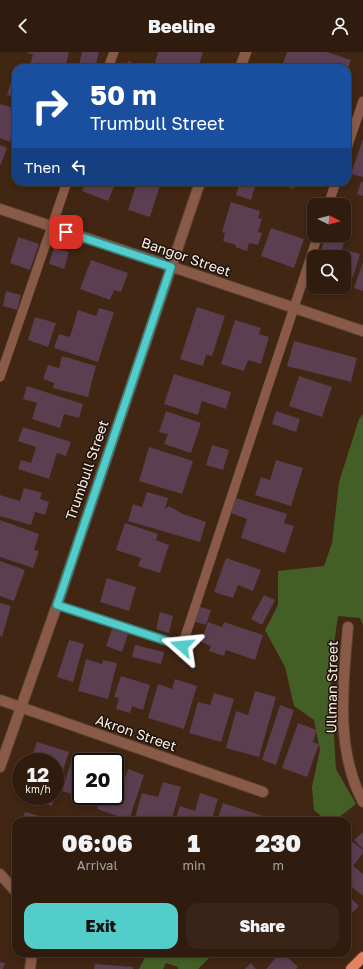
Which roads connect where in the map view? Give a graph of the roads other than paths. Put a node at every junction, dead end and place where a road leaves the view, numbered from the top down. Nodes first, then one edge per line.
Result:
1 (114, 52) edge
2 (246, 52) edge
3 (110, 64) edge
4 (242, 64) edge
5 (363, 101) edge
6 (351, 136) edge
7 (66, 186) edge
8 (199, 186) edge
9 (335, 186) edge
10 (330, 198) edge
11 (0, 209) edge
12 (52, 227) junction
13 (316, 242) edge
14 (171, 267) junction
15 (293, 308) junction
16 (363, 331) edge
17 (0, 377) edge
18 (57, 605) junction
19 (348, 627) dead end
20 (0, 700) edge
21 (21, 707) junction
22 (0, 767) edge
23 (263, 792) dead end
24 (363, 802) edge
25 (0, 874) edge
26 (12, 888) edge
27 (32, 957) edge
28 (363, 957) edge
29 (30, 969) edge
30 (351, 969) edge

1 - 3 lane
2 - 4 street
5 - 6 lane
7 - 12 lane
8 - 14 street, Trumbull Street
9 - 10 lane
11 - 12 street, Bangor Street
12 - 14 street, Bangor Street
12 - 17 lane
13 - 15 lane
14 - 15 street, Bangor Street
14 - 18 street, Trumbull Street
15 - 16 street, Bangor Street
15 - 18 lane
18 - 21 street, Trumbull Street
19 - 24 street, Ullman Street
20 - 21 street, Akron Street
21 - 22 street, Trumbull Street
21 - 23 street, Akron Street
25 - 26 street
27 - 29 street
28 - 30 main road

